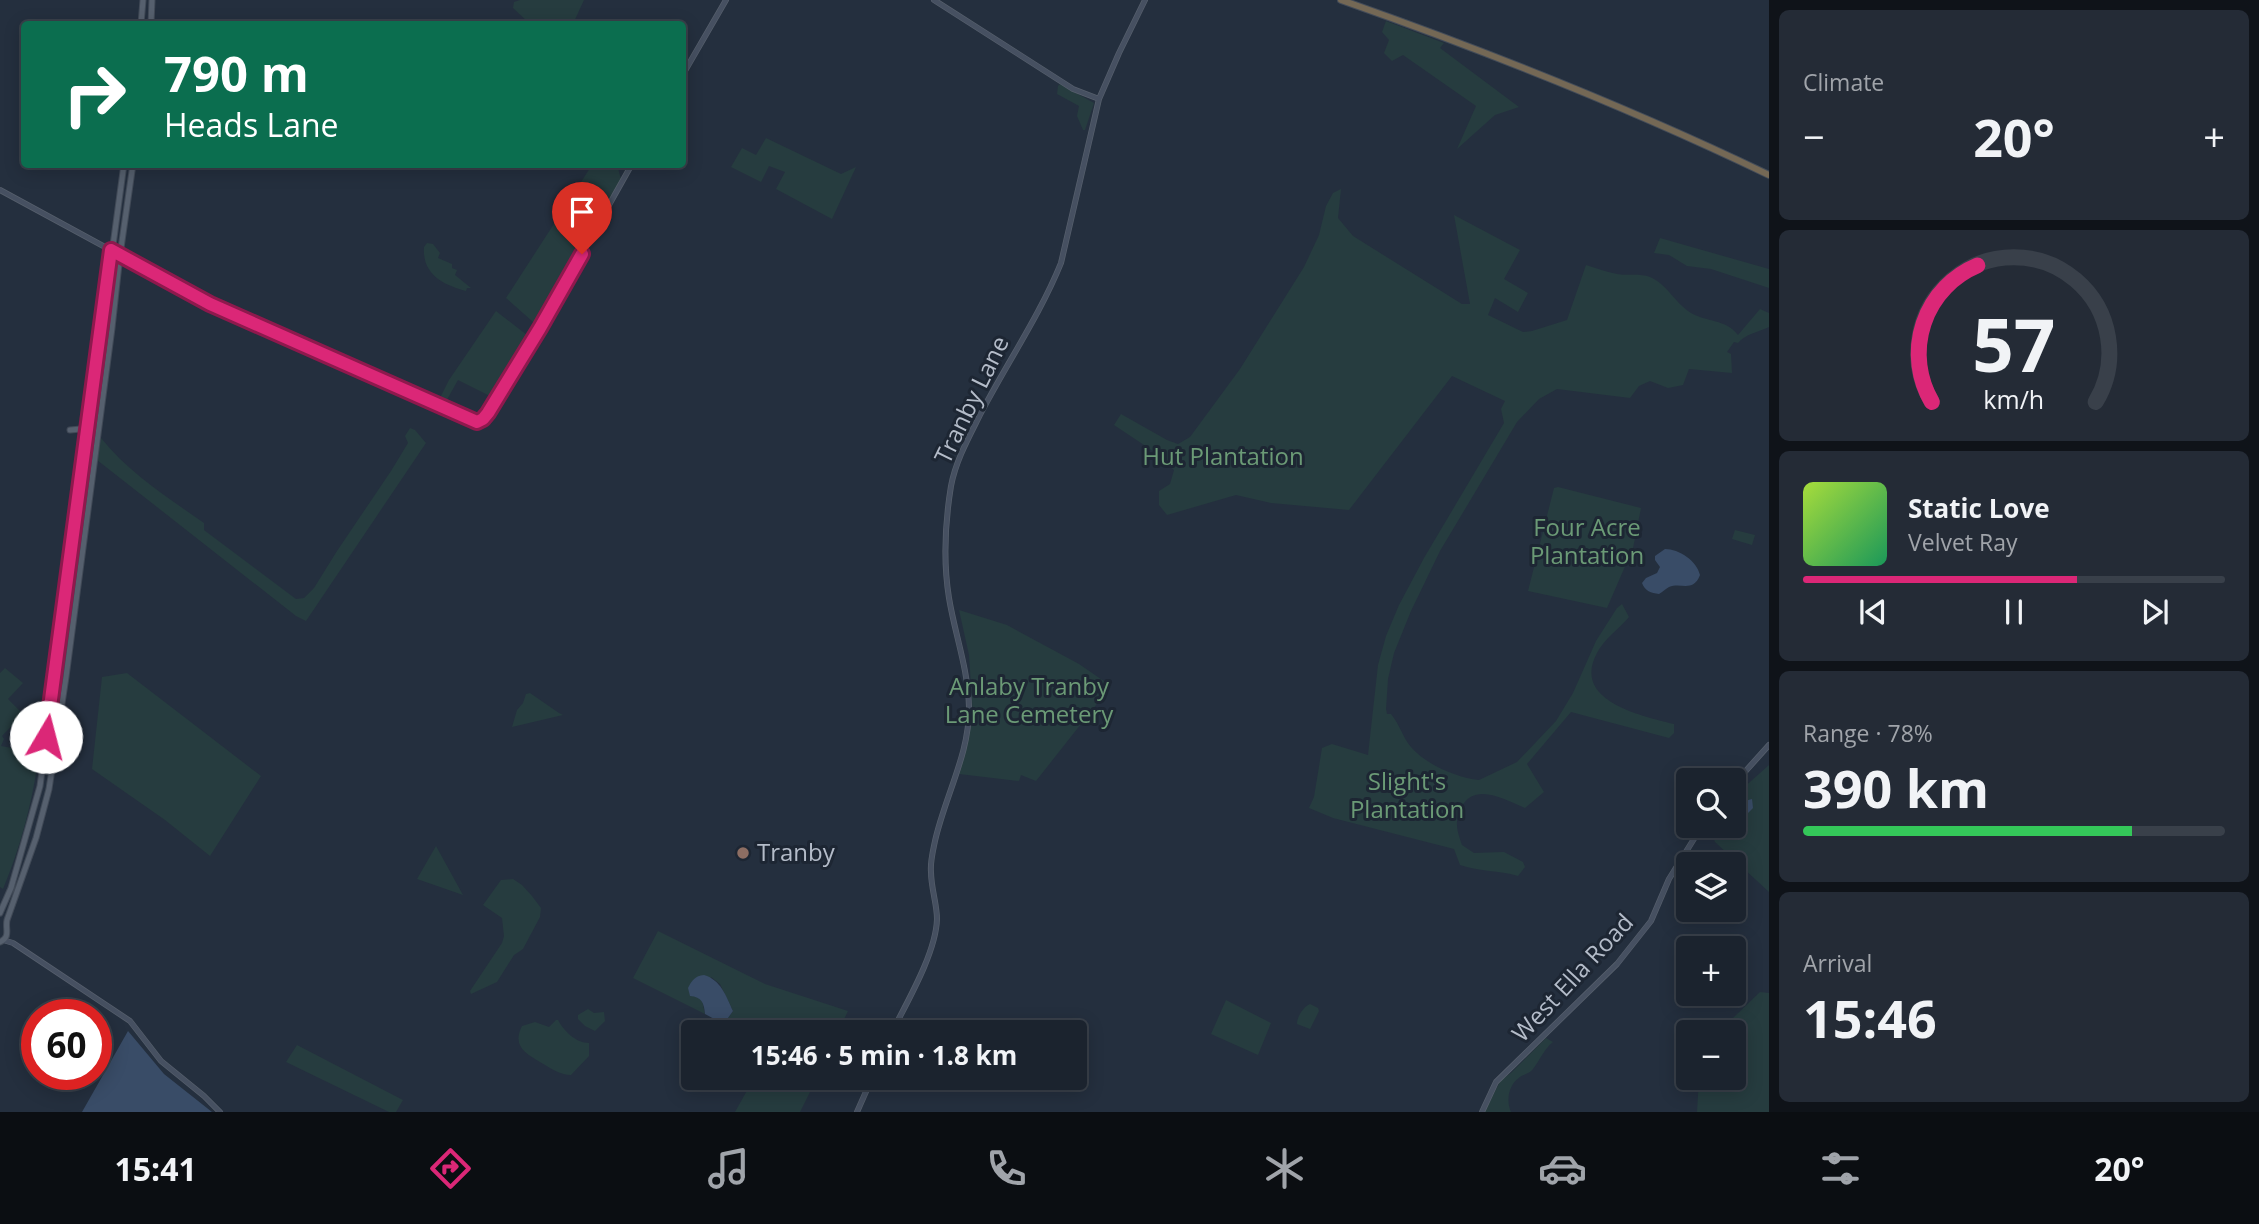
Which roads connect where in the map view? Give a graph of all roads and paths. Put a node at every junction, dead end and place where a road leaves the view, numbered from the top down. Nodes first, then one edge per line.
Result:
1 (143, 0) edge
2 (152, 0) edge
3 (726, 0) edge
4 (934, 0) edge
5 (1145, 0) edge
6 (1340, 0) edge
7 (141, 21) edge
8 (151, 21) edge
9 (686, 69) edge
10 (1099, 99) junction
11 (123, 168) edge
12 (132, 168) edge
13 (630, 168) edge
14 (1769, 175) edge
15 (0, 190) edge
16 (111, 250) junction
17 (120, 255) junction
18 (70, 430) dead end
19 (86, 439) junction
20 (1769, 745) edge
21 (1746, 771) edge
22 (1695, 838) edge
23 (0, 913) edge
24 (3, 924) edge
25 (8, 934) junction
26 (2, 941) edge
27 (13, 943) junction
28 (897, 1020) edge
29 (867, 1090) edge
30 (220, 1112) edge
31 (857, 1112) edge
32 (1482, 1112) edge

1 - 7 main road
2 - 8 main road
3 - 9 street
4 - 10 street
5 - 10 street, Tranby Lane
6 - 14 highway
10 - 28 street, Tranby Lane
11 - 16 main road
12 - 17 main road
13 - 17 street
15 - 16 street
16 - 17 street
16 - 19 main road
17 - 24 main road
18 - 19 main road
19 - 23 main road
20 - 21 street
22 - 32 street, West Ella Road
24 - 25 main road
25 - 26 main road
25 - 27 street
26 - 27 street
27 - 30 street
29 - 31 street

